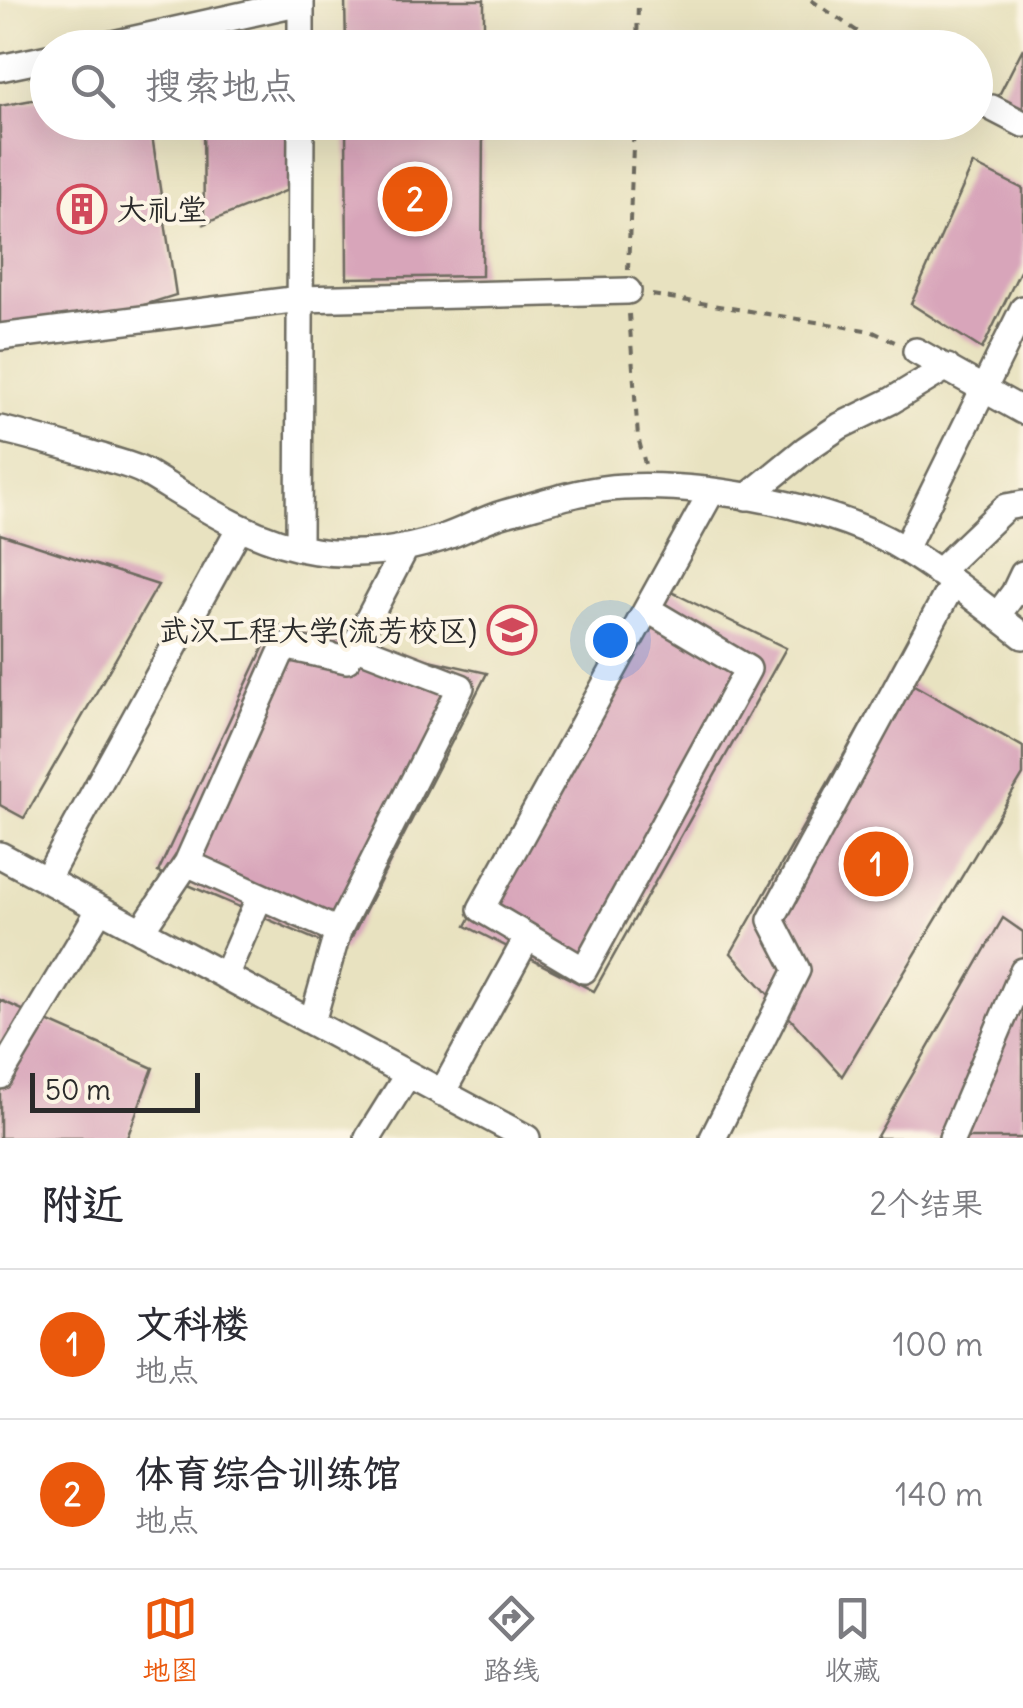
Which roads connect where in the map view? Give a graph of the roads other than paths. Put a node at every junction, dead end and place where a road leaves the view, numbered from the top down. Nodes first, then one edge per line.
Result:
1 (301, 1) edge
2 (174, 30) edge
3 (301, 30) edge
4 (30, 62) edge
5 (0, 68) edge
6 (993, 109) edge
7 (1023, 124) edge
8 (301, 140) edge
9 (628, 291) road end
10 (300, 298) junction
11 (1023, 310) edge
12 (0, 337) edge
13 (916, 351) road end
14 (947, 367) junction
15 (984, 390) junction
16 (1023, 411) edge
17 (0, 429) edge
18 (712, 491) junction
19 (747, 497) junction
20 (1023, 504) edge
21 (240, 528) junction
22 (298, 547) junction
23 (406, 547) junction
24 (905, 549) junction
25 (945, 577) junction
26 (1020, 588) edge
27 (647, 609) junction
28 (997, 616) junction
29 (1023, 636) edge
30 (354, 646) junction
31 (0, 855) edge
32 (187, 863) junction
33 (46, 880) junction
34 (260, 896) junction
35 (100, 909) junction
36 (141, 930) junction
37 (338, 931) junction
38 (527, 938) junction
39 (1023, 972) edge
40 (225, 976) junction
41 (312, 1022) junction
42 (408, 1074) junction
43 (0, 1076) edge
44 (442, 1092) junction
45 (368, 1138) edge
46 (527, 1138) edge
47 (713, 1138) edge
48 (952, 1138) edge

1 - 2 street
1 - 3 street
4 - 5 street
6 - 7 street
8 - 10 street
9 - 10 street
10 - 12 street
10 - 22 street
11 - 15 street
13 - 14 street
14 - 15 street
14 - 19 street
15 - 16 street
15 - 24 street
17 - 21 street
18 - 19 street
18 - 23 street
18 - 27 street
19 - 24 street
20 - 25 street
21 - 22 street
21 - 33 street
22 - 23 street
23 - 30 street
24 - 25 street
25 - 28 street
25 - 47 street
26 - 28 street
27 - 38 street
27 - 38 street
28 - 29 street
30 - 32 street
30 - 37 street
31 - 33 street
32 - 34 street
32 - 36 street
33 - 35 street
34 - 37 street
34 - 40 street
35 - 36 street
35 - 43 street
36 - 40 street
37 - 41 street
38 - 44 street
39 - 48 street
40 - 41 street
41 - 42 street
42 - 44 street
42 - 45 street
44 - 46 street

